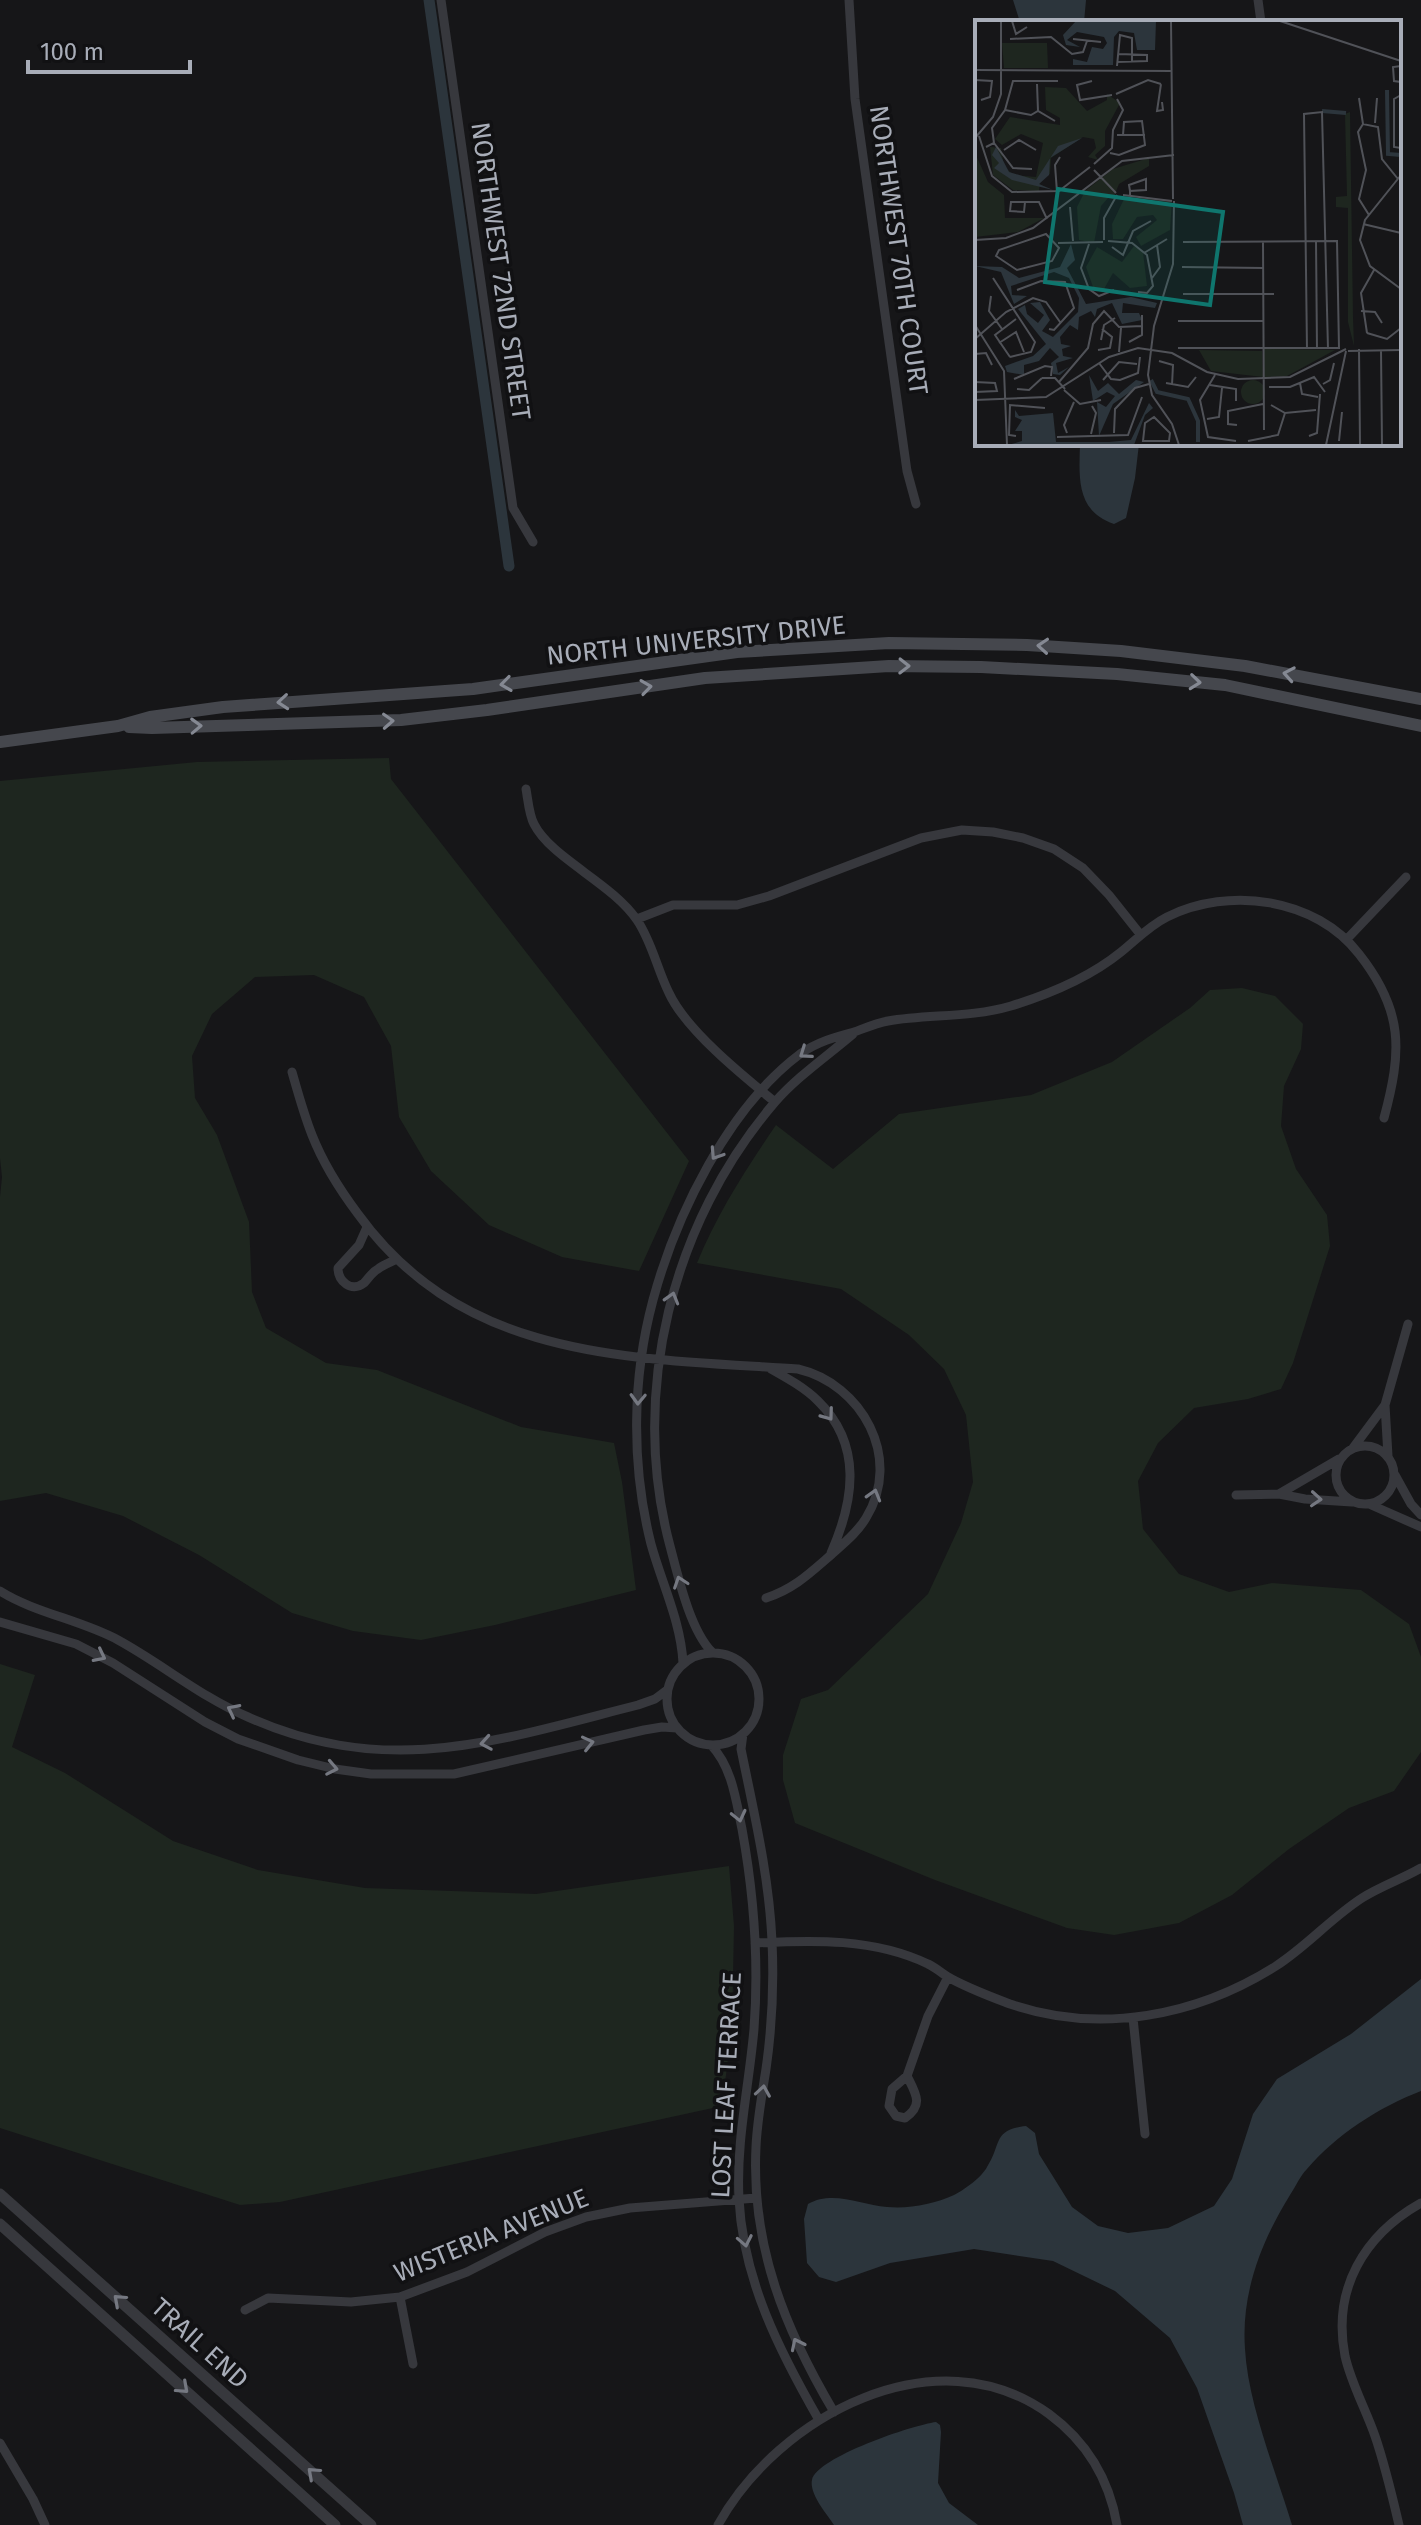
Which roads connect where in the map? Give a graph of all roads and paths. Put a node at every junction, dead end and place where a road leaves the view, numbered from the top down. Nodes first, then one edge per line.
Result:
1 (441, 0) edge
2 (849, 0) edge
3 (1258, 0) edge
4 (1261, 20) edge
5 (916, 504) dead end
6 (533, 542) dead end
7 (1121, 651) junction
8 (1117, 674) junction
9 (1421, 699) edge
10 (118, 726) junction
11 (1421, 726) edge
12 (3, 744) edge
13 (526, 789) dead end
14 (1406, 877) dead end
15 (637, 919) junction
16 (1140, 934) junction
17 (1347, 939) junction
18 (858, 1030) junction
19 (292, 1072) dead end
20 (761, 1091) junction
21 (775, 1102) junction
22 (1384, 1118) dead end
23 (367, 1227) junction
24 (395, 1260) junction
25 (1408, 1324) dead end
26 (642, 1357) junction
27 (659, 1358) junction
28 (768, 1367) junction
29 (1385, 1405) junction
30 (1353, 1448) junction
31 (1388, 1456) junction
32 (1340, 1458) junction
33 (1394, 1474) junction
34 (1279, 1494) junction
35 (1236, 1495) dead end
36 (1353, 1502) junction
37 (1369, 1504) junction
38 (1421, 1515) edge
39 (1421, 1527) edge
40 (829, 1556) junction
41 (0, 1591) edge
42 (766, 1598) dead end
43 (0, 1622) edge
44 (84, 1625) junction
45 (76, 1644) junction
46 (712, 1652) junction
47 (683, 1663) junction
48 (667, 1690) junction
49 (677, 1728) junction
50 (743, 1734) junction
51 (711, 1745) junction
52 (1421, 1868) edge
53 (773, 1942) junction
54 (755, 1943) junction
55 (948, 1977) junction
56 (1133, 2018) junction
57 (907, 2076) dead end
58 (1145, 2134) dead end
59 (0, 2194) edge
60 (756, 2198) junction
61 (739, 2201) junction
62 (1421, 2203) edge
63 (0, 2224) edge
64 (400, 2297) junction
65 (245, 2310) dead end
66 (413, 2364) dead end
67 (834, 2412) junction
68 (819, 2420) junction
69 (0, 2443) edge
70 (45, 2525) edge
71 (335, 2525) edge
72 (371, 2525) edge
73 (718, 2525) edge
74 (1117, 2525) edge
75 (1399, 2525) edge

1 - 6 street, NORTHWEST 72ND STREET
2 - 5 street, NORTHWEST 70TH COURT
3 - 4 street
7 - 8 main road
9 -> 7 main road, NORTH UNIVERSITY DRIVE
7 -> 10 main road, NORTH UNIVERSITY DRIVE
10 -> 8 main road, NORTH UNIVERSITY DRIVE
8 -> 11 main road, NORTH UNIVERSITY DRIVE
10 - 12 main road, NORTH UNIVERSITY DRIVE
13 - 15 street
14 - 17 street
15 - 16 street
15 - 20 street
16 - 17 street
16 - 18 street
17 - 22 street
18 -> 20 street
18 - 21 street
19 - 23 street
20 - 21 street
20 -> 26 street
27 -> 21 street
23 - 24 street
23 - 24 street
24 - 26 street
25 - 29 street
26 - 27 street
26 -> 47 street
27 - 28 street
46 -> 27 street
28 -> 40 street
40 -> 28 street
29 - 30 street
29 - 31 street
30 - 31 street
30 - 32 street
31 - 33 street
32 - 34 street
32 - 36 street
33 - 37 street
33 - 38 street
34 - 35 street
34 -> 36 street
36 - 37 street
37 - 39 street
40 - 42 street
41 - 44 street
43 - 45 street
44 - 45 street
48 -> 44 street
45 -> 49 street
46 - 47 street
46 - 50 street
47 - 48 street
48 - 49 street
49 - 51 street
50 - 51 street
50 - 53 street, LOST LEAF TERRACE
51 -> 54 street, LOST LEAF TERRACE
52 - 56 street
53 - 54 street
53 - 55 street
60 -> 53 street, LOST LEAF TERRACE
54 - 61 street, LOST LEAF TERRACE
55 - 56 street
55 - 57 street
56 - 58 street
72 -> 59 street, TRAIL END
60 - 61 street, WISTERIA AVENUE
67 -> 60 street, LOST LEAF TERRACE
61 - 64 street, WISTERIA AVENUE
61 -> 68 street, LOST LEAF TERRACE
62 - 75 street
63 -> 71 street, TRAIL END
64 - 65 street, WISTERIA AVENUE
64 - 66 street
67 - 68 street
67 - 74 street
68 - 73 street
69 - 70 street

